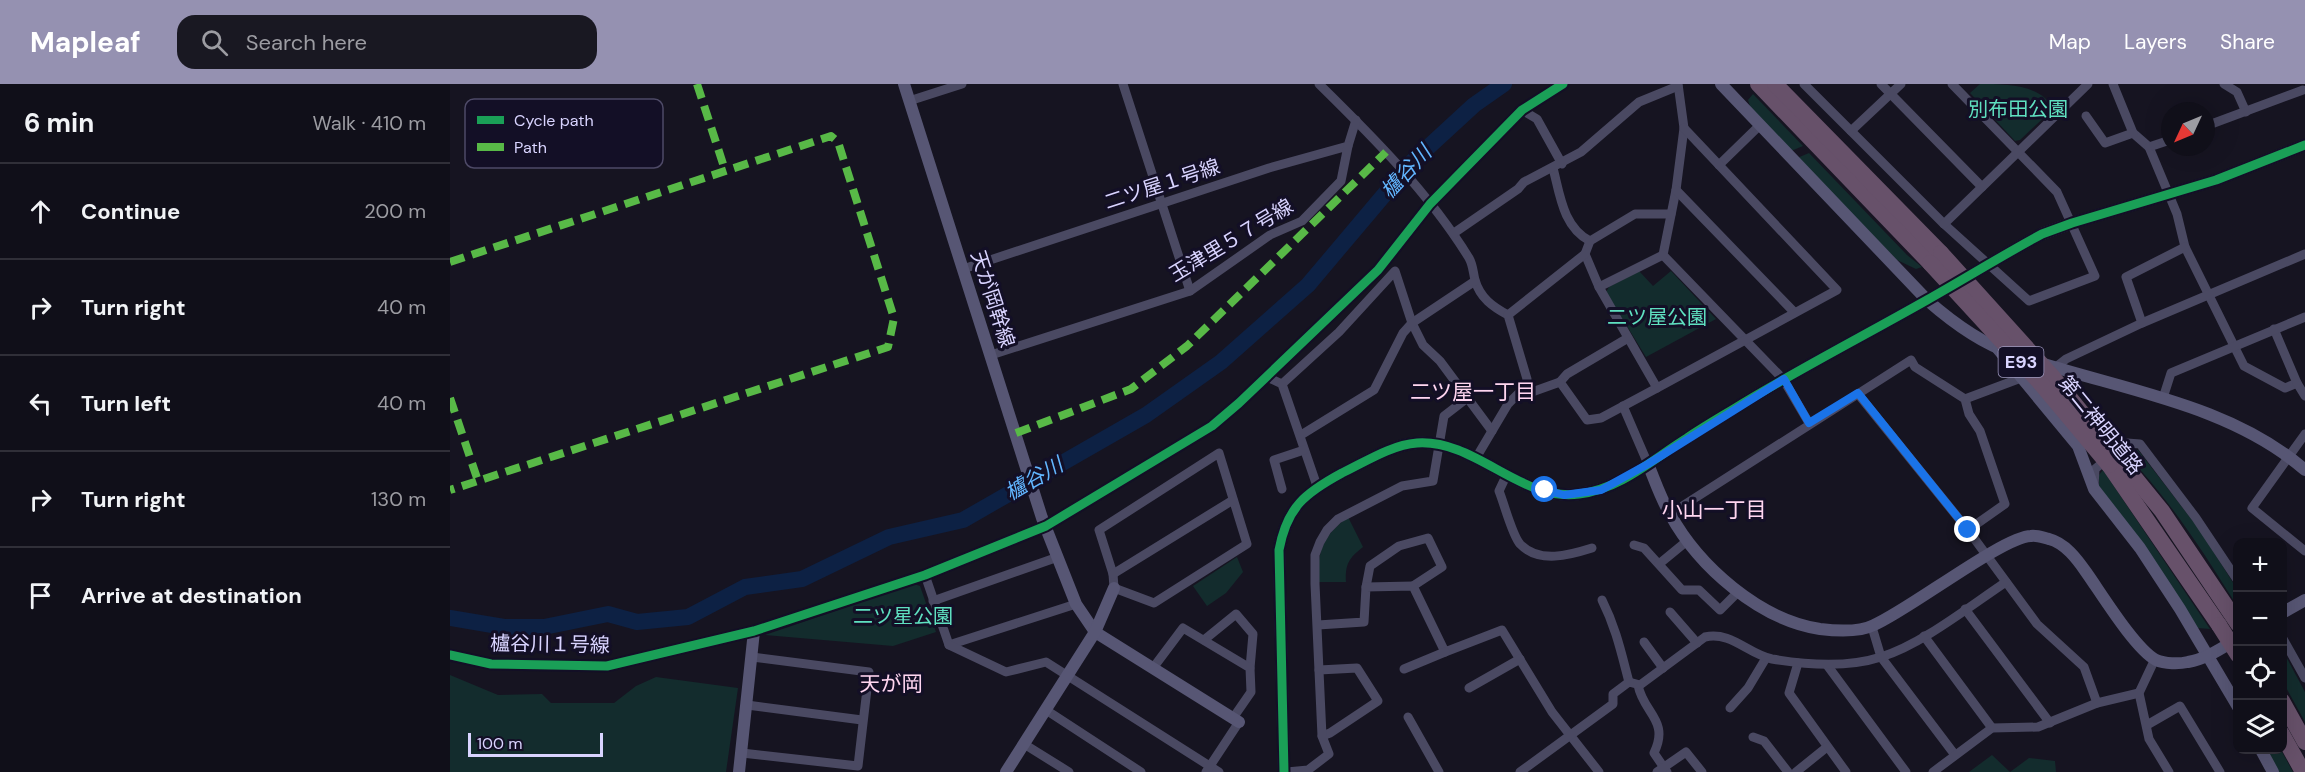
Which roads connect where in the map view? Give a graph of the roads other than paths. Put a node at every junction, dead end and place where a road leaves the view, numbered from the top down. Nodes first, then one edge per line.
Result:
1 (904, 84) edge
2 (962, 84) edge
3 (1123, 84) edge
4 (1319, 84) edge
5 (1563, 84) edge
6 (1720, 84) edge
7 (1804, 84) edge
8 (1881, 84) edge
9 (1901, 84) edge
10 (1952, 84) edge
11 (2088, 84) edge
12 (2113, 84) edge
13 (2224, 84) edge
14 (1678, 85) edge
15 (1764, 85) edge
16 (2302, 90) edge
17 (1891, 94) junction
18 (909, 101) junction
19 (1522, 110) junction
20 (2246, 112) junction
21 (2086, 116) dead end
22 (1356, 120) junction
23 (2215, 123) edge
24 (1759, 126) junction
25 (1684, 128) junction
26 (1851, 131) junction
27 (2133, 133) junction
28 (2161, 143) edge
29 (2305, 145) edge
30 (1347, 146) junction
31 (2149, 147) junction
32 (2018, 152) junction
33 (1719, 165) junction
34 (1557, 166) junction
35 (1982, 187) junction
36 (1676, 190) junction
37 (2170, 195) junction
38 (1428, 201) junction
39 (1161, 203) junction
40 (1671, 214) junction
41 (2072, 223) junction
42 (1944, 224) junction
43 (1454, 233) junction
44 (1590, 241) junction
45 (2185, 247) junction
46 (1585, 254) junction
47 (2305, 254) edge
48 (1663, 255) junction
49 (1988, 264) junction
50 (963, 269) junction
51 (1475, 281) junction
52 (1599, 287) junction
53 (1190, 291) junction
54 (2209, 294) junction
55 (1927, 300) junction
56 (1794, 312) junction
57 (1508, 315) junction
58 (2305, 317) edge
59 (1412, 323) junction
60 (2142, 323) junction
61 (2274, 329) junction
62 (1628, 338) junction
63 (1745, 339) junction
64 (2234, 346) junction
65 (1997, 348) junction
66 (991, 355) junction
67 (2056, 367) junction
68 (1268, 377) junction
69 (2021, 378) junction
70 (1784, 379) junction
71 (1560, 382) junction
72 (2296, 383) junction
73 (1282, 384) junction
74 (1526, 387) junction
75 (1657, 388) junction
76 (1858, 393) junction
77 (2305, 396) edge
78 (2163, 398) junction
79 (1466, 399) junction
80 (1965, 399) junction
81 (1623, 406) junction
82 (1809, 423) junction
83 (1492, 431) junction
84 (2305, 434) edge
85 (1301, 435) junction
86 (1439, 445) junction
87 (1304, 450) junction
88 (2289, 455) junction
89 (1476, 458) junction
90 (1648, 464) junction
91 (2305, 470) edge
92 (1507, 474) junction
93 (1317, 486) junction
94 (1282, 489) dead end
95 (2094, 489) junction
96 (1233, 500) junction
97 (1670, 514) junction
98 (1044, 522) junction
99 (1968, 530) junction
100 (1688, 541) junction
101 (1634, 545) dead end
102 (1592, 548) dead end
103 (2305, 551) edge
104 (1988, 556) junction
105 (1058, 557) junction
106 (1659, 564) junction
107 (2233, 573) edge
108 (1113, 574) junction
109 (925, 575) junction
110 (2007, 582) junction
111 (1413, 586) junction
112 (1366, 587) junction
113 (1114, 588) junction
114 (1738, 592) junction
115 (1602, 600) dead end
116 (2305, 600) edge
117 (933, 601) junction
118 (1076, 604) junction
119 (1965, 609) junction
120 (2287, 611) edge
121 (1670, 612) dead end
122 (2230, 622) edge
123 (1318, 625) junction
124 (1872, 627) junction
125 (754, 632) junction
126 (1095, 632) junction
127 (1924, 636) junction
128 (1204, 640) junction
129 (1644, 642) dead end
130 (2233, 642) edge
131 (1697, 643) junction
132 (2287, 644) edge
133 (949, 645) junction
134 (2236, 646) edge
135 (1445, 652) junction
136 (450, 655) edge
137 (2209, 655) junction
138 (752, 657) junction
139 (1881, 657) junction
140 (1520, 658) junction
141 (1766, 658) junction
142 (2155, 659) junction
143 (1798, 663) junction
144 (1827, 665) junction
145 (1153, 668) junction
146 (1250, 668) junction
147 (1663, 668) junction
148 (1404, 669) dead end
149 (1319, 670) junction
150 (1068, 676) junction
151 (2305, 678) edge
152 (1634, 684) junction
153 (1469, 688) dead end
154 (2139, 693) junction
155 (2234, 700) edge
156 (2097, 703) junction
157 (747, 705) junction
158 (1730, 708) dead end
159 (2287, 708) edge
160 (1046, 710) junction
161 (1408, 717) dead end
162 (862, 720) junction
163 (1236, 720) junction
164 (2050, 723) junction
165 (2147, 725) junction
166 (1992, 728) junction
167 (1322, 736) junction
168 (1569, 736) junction
169 (1753, 737) dead end
170 (2287, 742) edge
171 (2305, 742) edge
172 (1024, 744) junction
173 (1827, 747) junction
174 (742, 753) junction
175 (2263, 754) edge
176 (1955, 755) junction
177 (1209, 769) edge
178 (1663, 770) edge
179 (739, 772) edge
180 (1006, 772) edge
181 (1069, 772) edge
182 (1141, 772) edge
183 (1220, 772) edge
184 (1285, 772) edge
185 (1439, 772) edge
186 (1520, 772) edge
187 (1599, 772) edge
188 (1702, 772) edge
189 (1788, 772) edge
190 (1796, 772) edge
191 (1846, 772) edge
192 (1906, 772) edge
193 (1934, 772) edge
194 (2169, 772) edge
195 (2220, 772) edge
196 (2273, 772) edge
197 (2303, 772) edge

1 - 18 street, 天が岡幹線
2 - 18 street
3 - 39 street
4 - 22 street
5 - 19 street, 櫨谷川１号線
6 - 24 street
7 - 26 street
8 - 17 street
9 - 17 street
10 - 32 street
11 - 32 street
12 - 27 street
13 - 20 street
14 - 25 street
14 - 34 street
15 - 122 highway, 第二神明道路 / E93, bridge
16 - 20 street
17 - 26 street
17 - 35 street
18 - 50 street, 天が岡幹線
19 - 34 street
19 - 38 street, 櫨谷川１号線
20 - 23 street
21 - 27 street
22 - 30 street
22 - 38 street
24 - 33 street
24 - 55 street
25 - 33 street
25 - 36 street
26 - 42 street
27 - 31 street
28 - 31 street
29 - 37 street
30 - 39 street, 二ツ屋１号線
30 - 53 street, 玉津里５７号線
31 - 37 street
32 - 35 street
32 - 41 street
33 - 56 street
34 - 43 street
34 - 44 street
35 - 42 street
36 - 40 street
36 - 56 street
37 - 41 street
37 - 45 street
38 - 43 street
38 - 68 street, 櫨谷川１号線
39 - 50 street, 二ツ屋１号線
39 - 53 street
40 - 44 street
40 - 48 street
41 - 49 street
41 - 49 street
42 - 49 street
43 - 51 street
44 - 46 street
45 - 54 street
45 - 60 street
46 - 52 street
46 - 57 street
47 - 54 street
48 - 52 street
48 - 63 street
49 - 55 street
50 - 66 street, 天が岡幹線
51 - 57 street
51 - 59 street
52 - 62 street
53 - 66 street, 玉津里５７号線
54 - 60 street
54 - 64 street
55 - 65 street
55 - 70 street
56 - 63 street
57 - 74 street
58 - 61 street
59 - 73 street
59 - 79 street
59 - 85 street
60 - 67 street
61 - 64 street
61 - 72 street
62 - 71 street
62 - 75 street
63 - 70 street
63 - 75 street
64 - 72 street
64 - 78 street
65 - 67 street
65 - 69 street
66 - 98 street, 天が岡幹線
67 - 78 street
68 - 73 street
68 - 98 street, 櫨谷川１号線
69 - 80 street
69 - 95 street
70 - 82 street
70 - 90 street
71 - 74 street
71 - 81 street
72 - 77 street
73 - 85 street
74 - 83 street
75 - 81 street
76 - 80 street
76 - 82 street
76 - 99 street
78 - 88 street
79 - 83 street
79 - 86 street
80 - 99 street
81 - 90 street
82 - 97 street
83 - 89 street
84 - 88 street
85 - 87 street
86 - 89 street
86 - 93 street
86 - 123 street
87 - 93 street
87 - 94 street
88 - 91 street
88 - 103 street
89 - 92 street
90 - 92 street
90 - 97 street
92 - 102 street
93 - 184 street
95 - 107 street
95 - 137 street
96 - 108 street
96 - 108 street
96 - 113 street
97 - 100 street
98 - 105 street, 天が岡幹線
98 - 109 street, 櫨谷川１号線
99 - 104 street
100 - 106 street
100 - 114 street
101 - 106 street
104 - 110 street
104 - 124 street
104 - 142 street
105 - 117 street
105 - 118 street, 天が岡幹線
106 - 114 street
108 - 113 street
109 - 117 street
109 - 125 street, 櫨谷川１号線
110 - 119 street
110 - 156 street
111 - 112 street
111 - 112 street
111 - 135 street
112 - 123 street
113 - 126 street
114 - 124 street
115 - 152 street
116 - 120 street
117 - 133 street
118 - 126 street, 天が岡幹線
118 - 133 street
119 - 127 street
119 - 164 street
121 - 131 street
122 - 134 highway, 第二神明道路 / E93, bridge
123 - 149 street
124 - 139 street
125 - 136 street, 櫨谷川１号線
125 - 138 street
126 - 145 street
126 - 150 street
127 - 139 street
127 - 166 street
128 - 145 street
128 - 146 street
128 - 146 street
129 - 147 street
130 - 137 street
131 - 141 street
131 - 147 street
132 - 151 street
133 - 150 street
135 - 140 street
135 - 148 street
137 - 142 street
137 - 155 street
138 - 157 street
138 - 162 street
139 - 144 street
139 - 176 street
140 - 153 street
140 - 168 street
141 - 143 street
141 - 158 street
142 - 154 street
143 - 144 street
143 - 173 street
144 - 192 street
145 - 163 street
146 - 163 street
147 - 152 street
149 - 167 street
149 - 167 street
150 - 160 street
150 - 177 street
152 - 168 street
152 - 178 street
154 - 156 street
154 - 165 street
156 - 164 street
157 - 162 street
157 - 174 street
159 - 171 highway
160 - 172 street
160 - 182 street
161 - 185 street
162 - 174 street
163 - 177 street
164 - 166 street
165 - 194 street
165 - 195 street
166 - 176 street
167 - 184 street
168 - 186 street
168 - 187 street
169 - 189 street
170 - 197 highway
172 - 180 street
172 - 181 street
173 - 190 street
173 - 191 street
174 - 179 street
175 - 196 street
176 - 193 street
177 - 183 street
178 - 188 street

